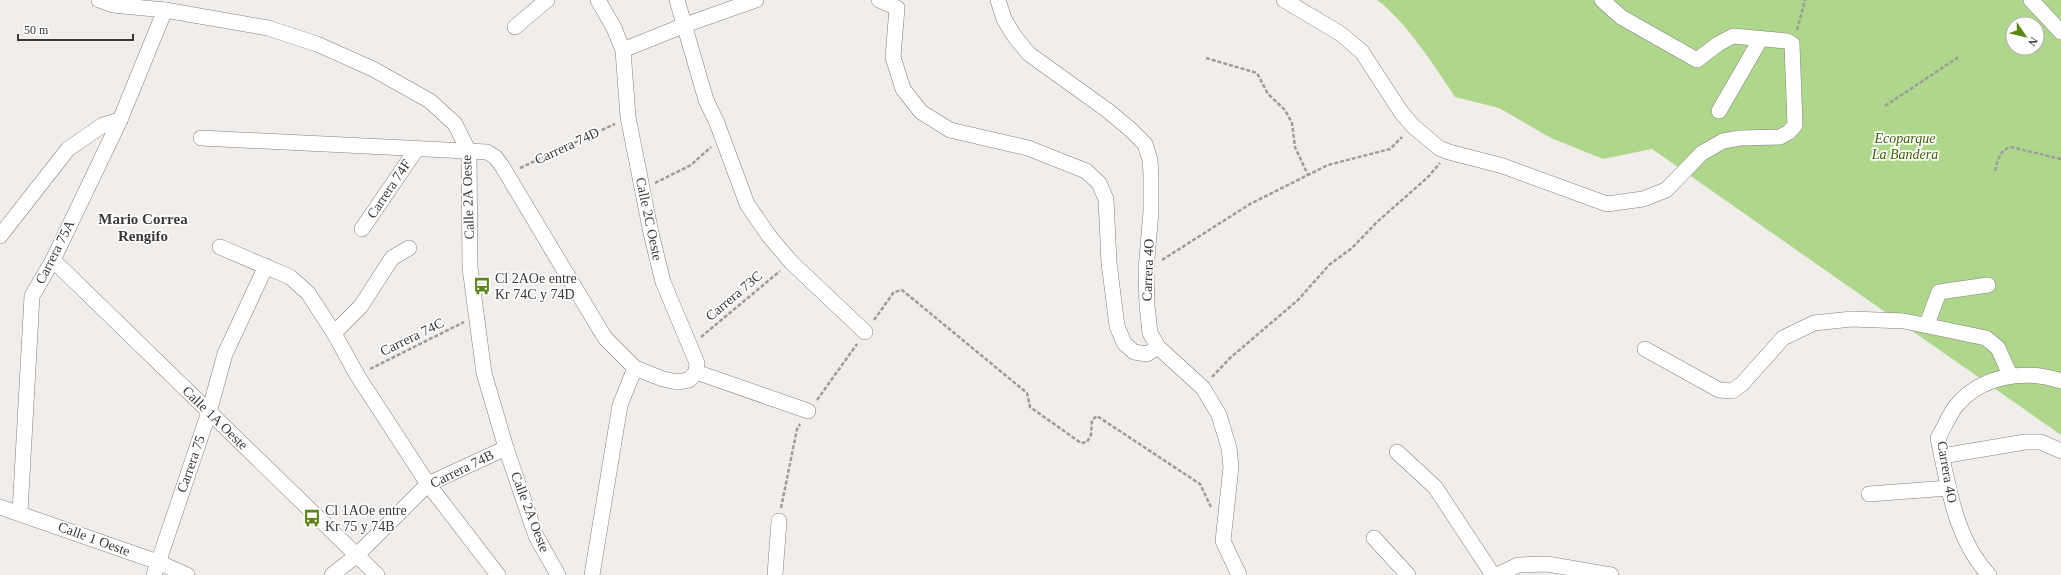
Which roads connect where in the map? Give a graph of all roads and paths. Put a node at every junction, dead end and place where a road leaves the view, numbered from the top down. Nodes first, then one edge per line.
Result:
1 (99, 0) edge
2 (547, 0) edge
3 (598, 0) edge
4 (677, 0) edge
5 (756, 0) edge
6 (880, 0) edge
7 (998, 0) edge
8 (1284, 0) edge
9 (1602, 0) edge
10 (1805, 0) edge
11 (2031, 0) edge
12 (897, 4) edge
13 (165, 10) junction
14 (685, 25) junction
15 (515, 27) dead end
16 (2061, 32) edge
17 (1760, 40) junction
18 (1794, 49) junction
19 (623, 50) junction
20 (1960, 56) dead end
21 (1206, 58) dead end
22 (1885, 106) dead end
23 (1719, 111) dead end
24 (628, 118) junction
25 (120, 120) junction
26 (1413, 126) junction
27 (722, 137) junction
28 (201, 138) dead end
29 (416, 150) junction
30 (469, 152) junction
31 (1449, 152) junction
32 (2061, 159) edge
33 (1995, 171) dead end
34 (506, 174) junction
35 (1308, 175) junction
36 (642, 191) junction
37 (362, 229) dead end
38 (0, 236) edge
39 (220, 248) dead end
40 (409, 248) dead end
41 (53, 260) junction
42 (791, 262) junction
43 (266, 266) junction
44 (1146, 270) junction
45 (1988, 285) dead end
46 (475, 317) junction
47 (1926, 324) junction
48 (865, 332) junction
49 (334, 333) junction
50 (690, 346) junction
51 (1158, 348) junction
52 (1645, 348) dead end
53 (635, 368) junction
54 (696, 372) junction
55 (357, 375) junction
56 (2010, 375) junction
57 (2061, 380) edge
58 (1203, 388) junction
59 (808, 411) junction
60 (209, 412) junction
61 (506, 448) junction
62 (2061, 451) edge
63 (1398, 452) dead end
64 (1942, 456) junction
65 (428, 484) junction
66 (1949, 488) junction
67 (1869, 494) dead end
68 (0, 507) edge
69 (1211, 510) dead end
70 (20, 512) junction
71 (779, 521) joint
72 (1374, 538) dead end
73 (357, 556) junction
74 (156, 568) edge
75 (187, 575) edge
76 (332, 575) edge
77 (377, 575) edge
78 (498, 575) edge
79 (558, 575) edge
80 (592, 575) edge
81 (775, 575) edge
82 (1239, 575) edge
83 (1408, 575) edge
84 (1494, 575) edge
85 (1497, 575) edge
86 (1611, 575) edge
87 (1989, 575) edge

1 - 13 street, Calle 2A Oeste
2 - 15 street
3 - 19 street, Calle 2C Oeste
4 - 14 street
5 - 14 street
6 - 12 street
7 - 44 street, Carrera 4O
8 - 26 street
9 - 17 street
10 - 18 path
11 - 16 street
12 - 51 street
13 - 25 street, Carrera 75A
13 - 30 street, Calle 2A Oeste
14 - 19 street
14 - 27 street
17 - 18 street
17 - 23 street
18 - 31 street
19 - 24 street, Calle 2C Oeste
20 - 22 path
21 - 35 path
24 - 34 path, Carrera 74D
24 - 36 street, Calle 2C Oeste
25 - 38 street
25 - 41 street, Carrera 75A
26 - 31 street
26 - 35 path
27 - 36 path
27 - 42 street
28 - 29 street
29 - 30 street
29 - 37 street, Carrera 74F
30 - 34 street
30 - 46 street, Calle 2A Oeste
31 - 58 path
32 - 33 path
34 - 53 street
35 - 44 path
36 - 50 street, Calle 2C Oeste
39 - 43 street
40 - 49 street
41 - 60 street, Calle 1A Oeste
41 - 70 street, Carrera 75A
42 - 48 street
42 - 50 path, Carrera 73C
43 - 49 street
43 - 60 street, Carrera 75
44 - 51 street, Carrera 4O
45 - 47 street
46 - 55 path, Carrera 74C
46 - 61 street, Calle 2A Oeste
47 - 52 street
47 - 56 street
48 - 59 path
48 - 69 path
49 - 55 street
50 - 54 street, Calle 2C Oeste
51 - 58 street, Carrera 4O
53 - 54 street
53 - 80 street
54 - 59 street
55 - 65 street
56 - 57 street, Carrera 4O
56 - 64 street, Carrera 4O
58 - 82 street, Carrera 4O
59 - 71 path
60 - 73 street, Calle 1A Oeste
60 - 74 street, Carrera 75
61 - 65 street, Carrera 74B
61 - 79 street, Calle 2A Oeste
62 - 64 street
63 - 84 street
64 - 66 street, Carrera 4O
65 - 73 street, Carrera 74B
65 - 78 street
66 - 67 street
66 - 87 street, Carrera 4O
68 - 70 street, Calle 1 Oeste
70 - 74 street, Calle 1 Oeste
71 - 81 street
72 - 83 street
73 - 76 street, Carrera 74B
73 - 77 street, Calle 1A Oeste
74 - 75 street, Calle 1 Oeste
85 - 86 street

